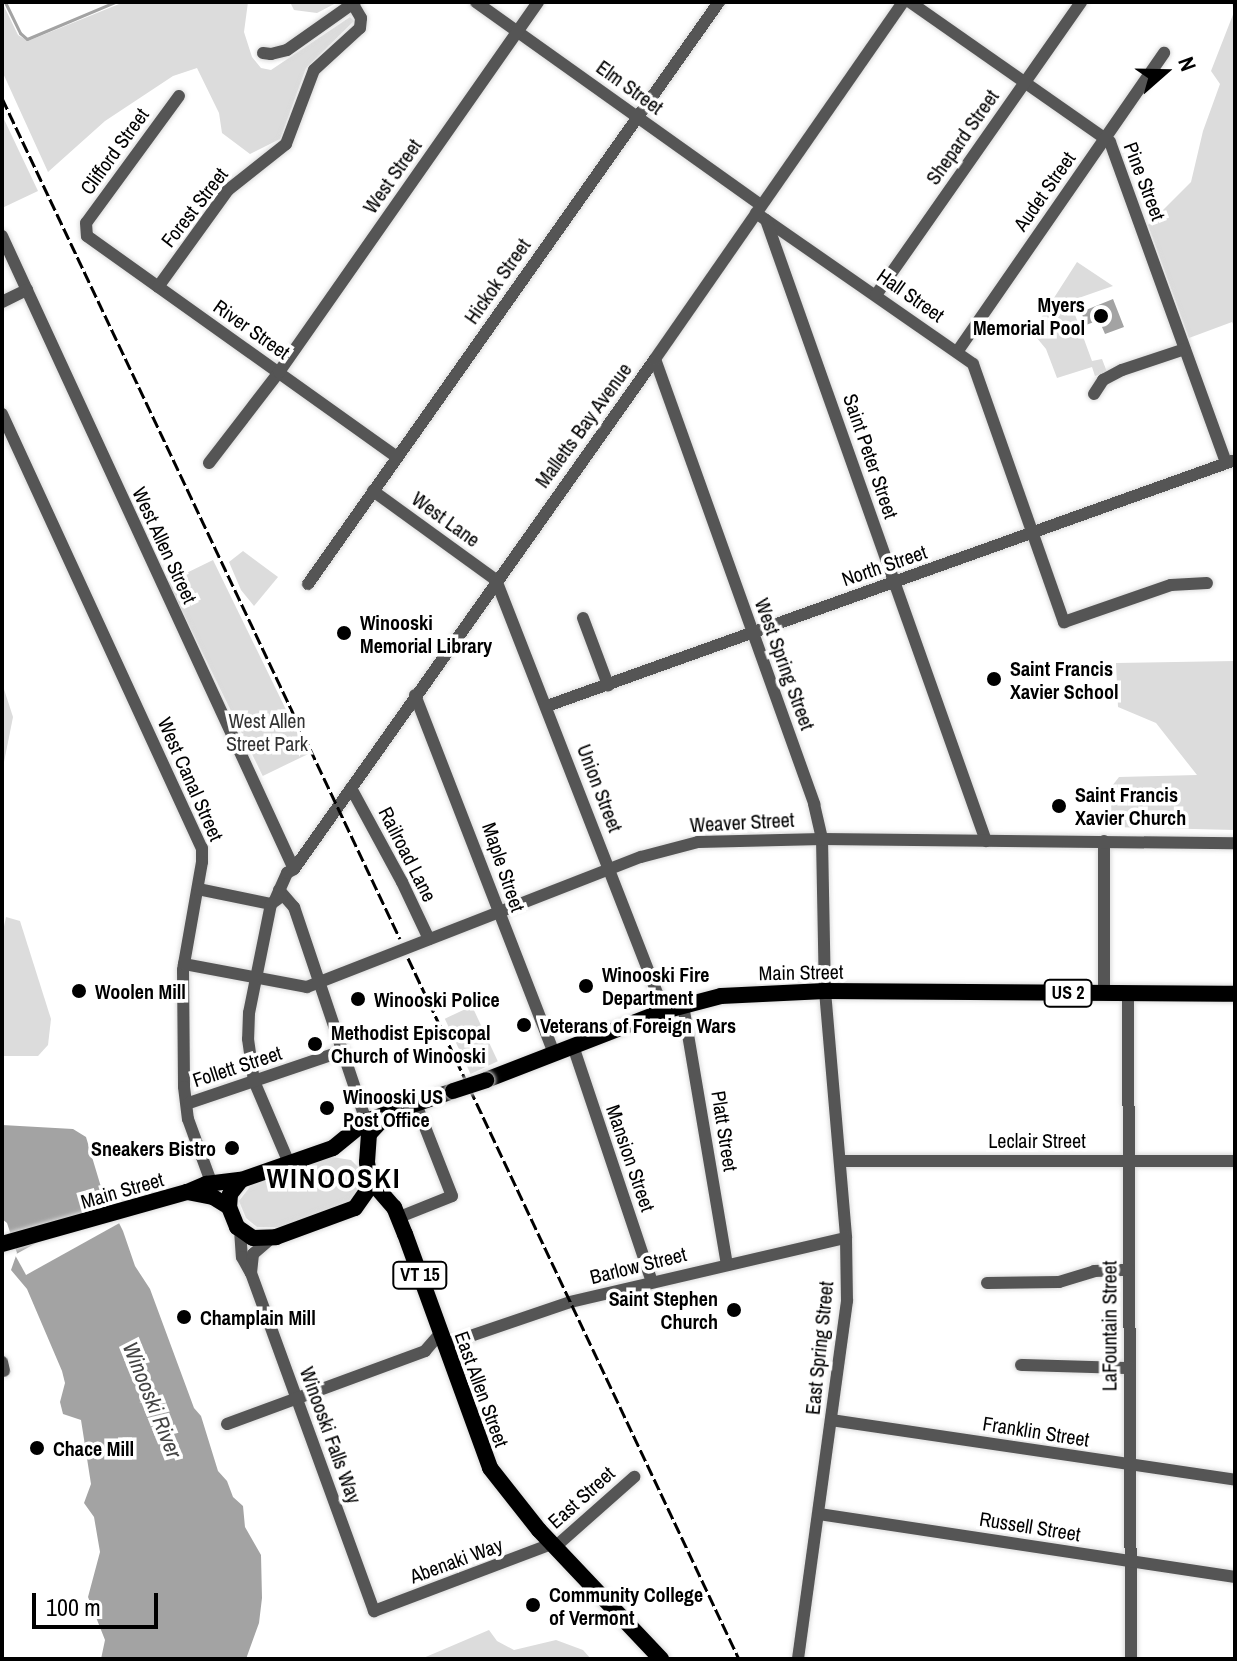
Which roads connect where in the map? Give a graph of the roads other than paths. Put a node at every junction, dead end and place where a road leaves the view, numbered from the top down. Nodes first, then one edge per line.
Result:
1 (476, 2) edge
2 (538, 2) edge
3 (719, 2) edge
4 (903, 2) edge
5 (910, 2) edge
6 (1081, 2) edge
7 (354, 3) edge
8 (517, 31) junction
9 (263, 53) dead end
10 (1164, 53) dead end
11 (1025, 81) junction
12 (179, 96) dead end
13 (637, 117) junction
14 (1106, 137) junction
15 (761, 213) junction
16 (84, 232) joint
17 (2, 236) edge
18 (158, 287) junction
19 (27, 290) junction
20 (876, 295) junction
21 (2, 302) edge
22 (1185, 349) junction
23 (957, 352) junction
24 (655, 359) junction
25 (279, 372) junction
26 (1094, 394) dead end
27 (2, 414) edge
28 (397, 457) junction
29 (1231, 462) edge
30 (209, 463) dead end
31 (373, 491) junction
32 (1032, 534) junction
33 (496, 580) junction
34 (895, 582) junction
35 (1207, 583) dead end
36 (308, 584) dead end
37 (583, 618) dead end
38 (753, 633) junction
39 (608, 685) junction
40 (415, 695) junction
41 (547, 706) junction
42 (351, 788) junction
43 (822, 839) junction
44 (986, 841) junction
45 (1104, 841) junction
46 (1235, 843) edge
47 (294, 869) junction
48 (609, 869) junction
49 (198, 889) junction
50 (277, 897) junction
51 (499, 910) junction
52 (429, 939) junction
53 (184, 964) junction
54 (256, 978) junction
55 (320, 982) junction
56 (825, 991) junction
57 (1104, 993) junction
58 (1128, 994) junction
59 (1235, 994) edge
60 (683, 1005) junction
61 (664, 1011) junction
62 (573, 1046) junction
63 (343, 1051) junction
64 (554, 1053) junction
65 (254, 1081) junction
66 (189, 1103) junction
67 (416, 1104) junction
68 (389, 1115) junction
69 (366, 1121) junction
70 (333, 1148) junction
71 (287, 1159) junction
72 (1130, 1160) junction
73 (840, 1161) junction
74 (1235, 1161) edge
75 (367, 1162) junction
76 (241, 1180) junction
77 (371, 1181) junction
78 (211, 1182) junction
79 (187, 1192) junction
80 (229, 1207) junction
81 (355, 1208) junction
82 (397, 1218) junction
83 (240, 1230) junction
84 (846, 1238) junction
85 (270, 1239) junction
86 (2, 1244) edge
87 (727, 1264) junction
88 (1129, 1270) junction
89 (251, 1273) junction
90 (652, 1282) junction
91 (987, 1283) dead end
92 (442, 1339) junction
93 (425, 1351) junction
94 (451, 1363) junction
95 (1021, 1365) dead end
96 (1128, 1368) junction
97 (296, 1398) junction
98 (831, 1420) junction
99 (227, 1424) dead end
100 (1130, 1465) junction
101 (634, 1477) dead end
102 (1235, 1480) edge
103 (819, 1514) junction
104 (553, 1545) junction
105 (1130, 1562) junction
106 (1235, 1577) edge
107 (374, 1611) joint
108 (661, 1659) edge
109 (798, 1659) edge
110 (1116, 1659) edge
111 (1130, 1659) edge

1 - 8 street, Elm Street
2 - 8 street, West Street
3 - 13 street, Hickok Street
4 - 15 street, Malletts Bay Avenue
5 - 11 street, Pine Street
6 - 11 street, Shepard Street
7 - 9 street
7 - 18 street, Forest Street
8 - 13 street, Elm Street
8 - 25 street, West Street
10 - 14 street, Audet Street
11 - 14 street, Pine Street
11 - 20 street, Shepard Street
12 - 16 street, Clifford Street
13 - 15 street, Elm Street
13 - 28 street, Hickok Street
14 - 22 street, Pine Street
14 - 23 street, Audet Street
15 - 20 street, Hall Street
15 - 24 street, Malletts Bay Avenue
15 - 34 street, Saint Peter Street
16 - 18 street, River Street
17 - 19 street, West Allen Street
18 - 25 street, River Street
19 - 21 street
19 - 47 street, West Allen Street
20 - 23 street, Hall Street
22 - 26 street
22 - 29 street, Pine Street
23 - 32 street, Hall Street
24 - 33 street, Malletts Bay Avenue
24 - 38 street, West Spring Street
25 - 28 street, River Street
25 - 30 street, West Street
27 - 49 street, West Canal Street
28 - 31 street, Hickok Street
29 - 32 street, North Street
31 - 33 street, West Lane
31 - 36 street, Hickok Street
32 - 34 street, North Street
32 - 35 street, Hall Street
33 - 40 street, Malletts Bay Avenue
33 - 41 street, Union Street
34 - 38 street, North Street
34 - 44 street, Saint Peter Street
37 - 39 street
38 - 39 street, North Street
38 - 43 street, West Spring Street
39 - 41 street, North Street
40 - 42 street, Malletts Bay Avenue
40 - 51 street, Maple Street
41 - 48 street, Union Street
42 - 47 street, Malletts Bay Avenue
42 - 52 street, Railroad Lane
43 - 44 street, Weaver Street
43 - 48 street, Weaver Street
43 - 56 street, West Spring Street
44 - 45 street, Weaver Street
45 - 46 street, Weaver Street
45 - 57 street
47 - 50 street, Malletts Bay Avenue
48 - 51 street, Weaver Street
48 - 61 street, Union Street
49 - 50 street
49 - 53 street, West Canal Street
50 - 54 street, Malletts Bay Avenue
50 - 55 street
51 - 52 street, Weaver Street
51 - 64 street, Maple Street
52 - 55 street, Weaver Street
53 - 54 street, Weaver Street
53 - 66 street, West Canal Street
54 - 55 street, Weaver Street
54 - 65 street, Malletts Bay Avenue
55 - 63 street
56 - 57 main road, Main Street / US 2
56 - 60 main road, Main Street / US 2
56 - 73 street, East Spring Street
57 - 58 main road, Main Street / US 2
58 - 59 main road, Main Street / US 2
58 - 72 street, LaFountain Street
60 - 61 main road, Main Street / US 2
60 - 87 street, Platt Street
61 - 62 main road, Main Street / US 2
62 - 64 main road, Main Street / US 2
62 - 90 street, Mansion Street
63 - 65 street, Follett Street
63 - 69 street
64 - 67 main road, Main Street / US 2, bridge
65 - 66 street, Follett Street
65 - 71 street, Malletts Bay Avenue
66 - 78 street, West Canal Street
67 - 68 main road, Main Street / US 2
67 - 82 street
68 - 69 main road, Main Street / US 2
68 - 75 main road
69 - 70 main road, Main Street / US 2
70 - 71 main road, Main Street / US 2
70 - 75 main road
71 - 76 main road, Main Street / US 2
72 - 73 street, Leclair Street
72 - 74 street, Leclair Street
72 - 88 street, LaFountain Street
73 - 84 street, East Spring Street
75 - 77 main road
76 - 78 main road, Main Street / US 2
76 - 80 main road
77 - 81 main road
77 - 82 main road, East Allen Street / VT 15
78 - 79 main road, Main Street / US 2
79 - 80 main road, Main Street
79 - 86 main road, Main Street / US 2
80 - 83 main road
81 - 82 main road
81 - 85 main road
82 - 92 main road, East Allen Street / VT 15
83 - 85 main road
83 - 89 street, Winooski Falls Way
84 - 87 street, Barlow Street
84 - 98 street, East Spring Street
85 - 89 street
87 - 90 street, Barlow Street
88 - 91 street
88 - 96 street, LaFountain Street
89 - 97 street, Winooski Falls Way
90 - 92 street, Barlow Street
92 - 93 street
92 - 94 main road, East Allen Street / VT 15
93 - 94 street
93 - 97 street
94 - 104 main road, East Allen Street / VT 15
95 - 96 street
96 - 100 street, LaFountain Street
97 - 99 street
97 - 107 street, Winooski Falls Way
98 - 100 street, Franklin Street
98 - 103 street, East Spring Street
100 - 102 street, Franklin Street
100 - 105 street, LaFountain Street
101 - 104 street, East Street
103 - 105 street, Russell Street
103 - 109 street, East Spring Street
104 - 107 street, Abenaki Way
104 - 108 main road, East Allen Street / VT 15
105 - 106 street, Russell Street
105 - 111 street, LaFountain Street
110 - 111 street

